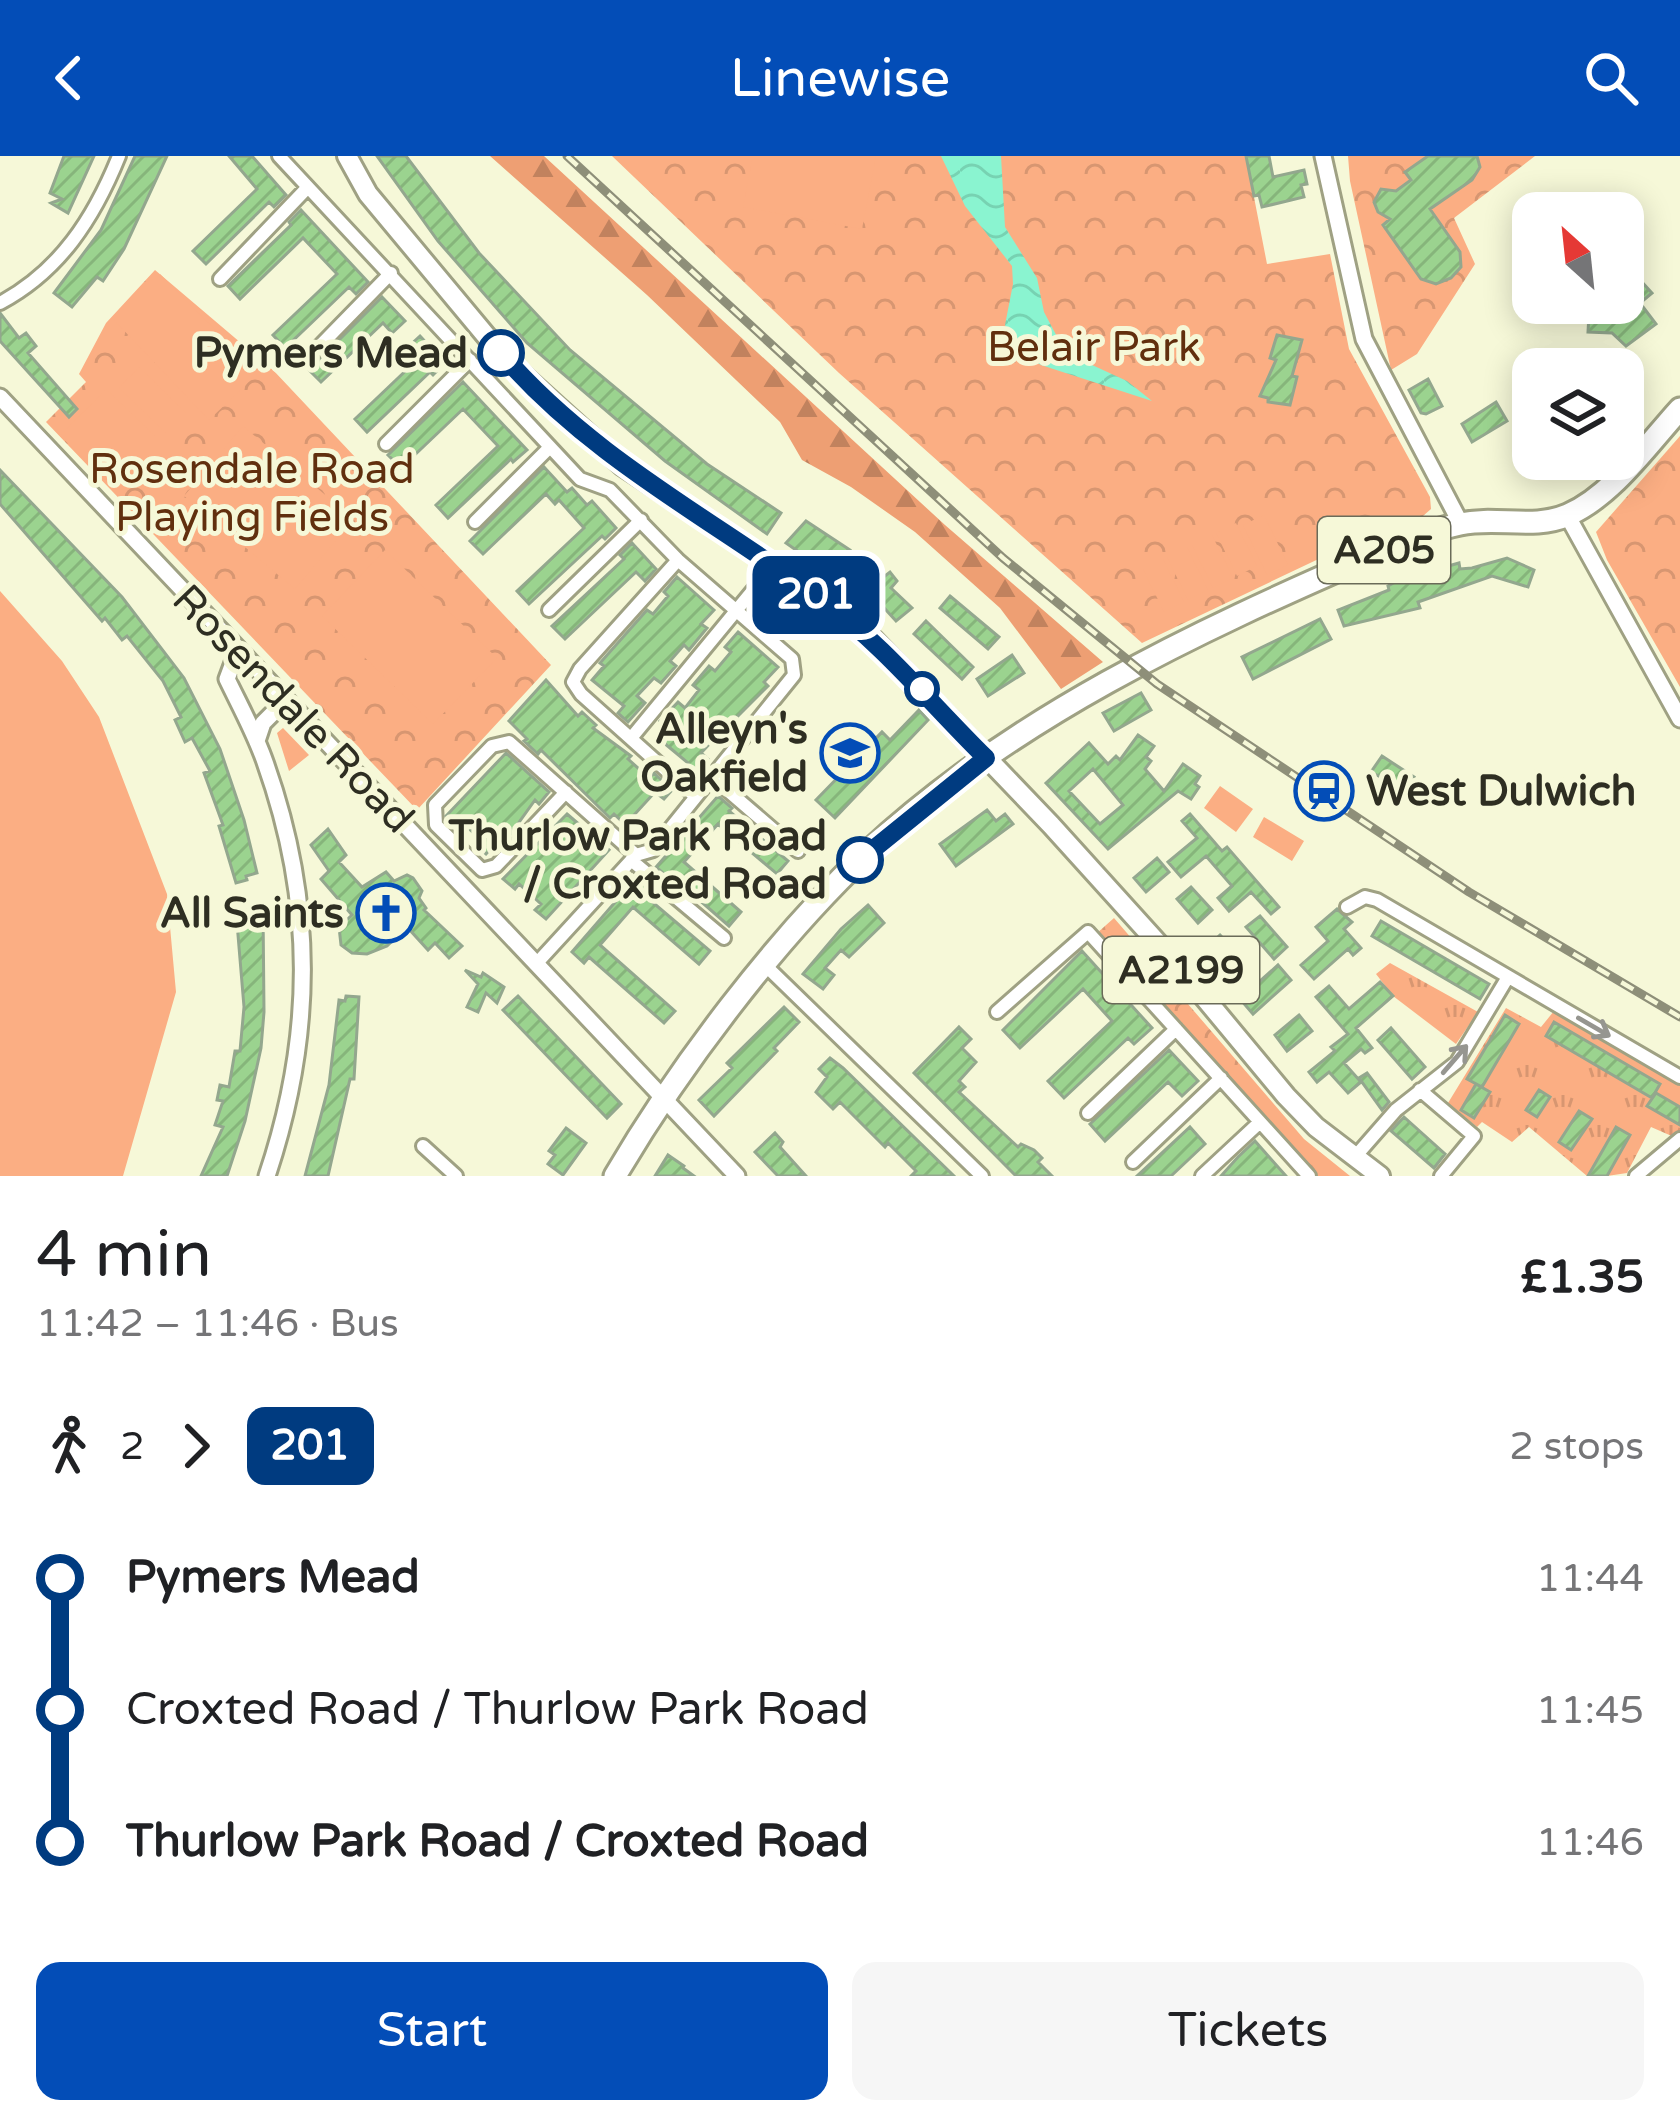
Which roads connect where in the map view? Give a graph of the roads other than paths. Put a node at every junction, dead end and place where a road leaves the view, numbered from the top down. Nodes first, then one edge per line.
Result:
1 (119, 156) edge
2 (279, 156) edge
3 (347, 156) edge
4 (1323, 156) edge
5 (308, 187) junction
6 (391, 273) junction
7 (220, 279) dead end
8 (0, 303) edge
9 (311, 355) dead end
10 (470, 360) junction
11 (0, 397) edge
12 (1680, 409) edge
13 (386, 444) dead end
14 (550, 447) junction
15 (1567, 515) junction
16 (641, 520) junction
17 (475, 522) dead end
18 (1460, 524) junction
19 (678, 560) junction
20 (773, 566) junction
21 (549, 610) dead end
22 (735, 611) junction
23 (238, 652) junction
24 (285, 701) junction
25 (1680, 719) edge
26 (632, 737) junction
27 (257, 741) junction
28 (986, 758) junction
29 (712, 777) junction
30 (566, 792) junction
31 (695, 796) junction
32 (798, 851) dead end
33 (634, 858) junction
34 (1347, 908) dead end
35 (724, 938) dead end
36 (1174, 962) junction
37 (537, 963) junction
38 (765, 965) junction
39 (1508, 977) junction
40 (1141, 991) junction
41 (997, 1012) dead end
42 (1176, 1029) junction
43 (1680, 1077) edge
44 (1221, 1078) junction
45 (1420, 1090) junction
46 (664, 1099) junction
47 (1088, 1113) dead end
48 (1260, 1122) junction
49 (1680, 1139) edge
50 (423, 1146) dead end
51 (1354, 1158) junction
52 (1133, 1162) dead end
53 (268, 1176) edge
54 (456, 1176) edge
55 (615, 1176) edge
56 (737, 1176) edge
57 (982, 1176) edge
58 (1202, 1176) edge
59 (1307, 1176) edge
60 (1378, 1176) edge
61 (1441, 1176) edge
62 (1636, 1176) edge

1 - 8 street
2 - 5 street
3 - 20 main road, A2199
4 - 18 street
5 - 6 street
5 - 7 street
6 - 9 street
6 - 10 street
10 - 13 street
10 - 14 street
11 - 23 street, Rosendale Road
12 - 15 highway, A205
14 - 16 street
14 - 17 street
15 - 18 highway, A205
15 - 25 street
16 - 19 street
16 - 21 street
18 - 28 highway, A205
19 - 22 street
19 - 26 street
20 - 22 street
20 - 28 main road, A2199
22 - 26 street
22 - 29 street
23 - 24 street, Rosendale Road
23 - 27 street
24 - 27 street
24 - 37 street, Rosendale Road
26 - 31 street
27 - 53 street
28 - 36 main road, A2199
28 - 38 highway, A205
29 - 31 street
29 - 32 street
30 - 30 street
30 - 33 street
31 - 33 street
33 - 35 street
33 - 37 street
34 - 39 street
36 - 40 street
36 - 51 main road, A2199
37 - 46 street, Rosendale Road
38 - 46 highway, A205
38 - 57 street
39 -> 43 street
45 -> 39 street
40 - 41 street
40 - 42 street
42 - 44 street
42 - 47 street
44 - 48 street
44 - 52 street
45 - 51 street
45 - 61 street
46 - 55 highway, A205
46 - 56 street, Rosendale Road
48 - 58 street
48 - 59 street
49 - 62 street
50 - 54 street
51 - 60 main road, A2199

